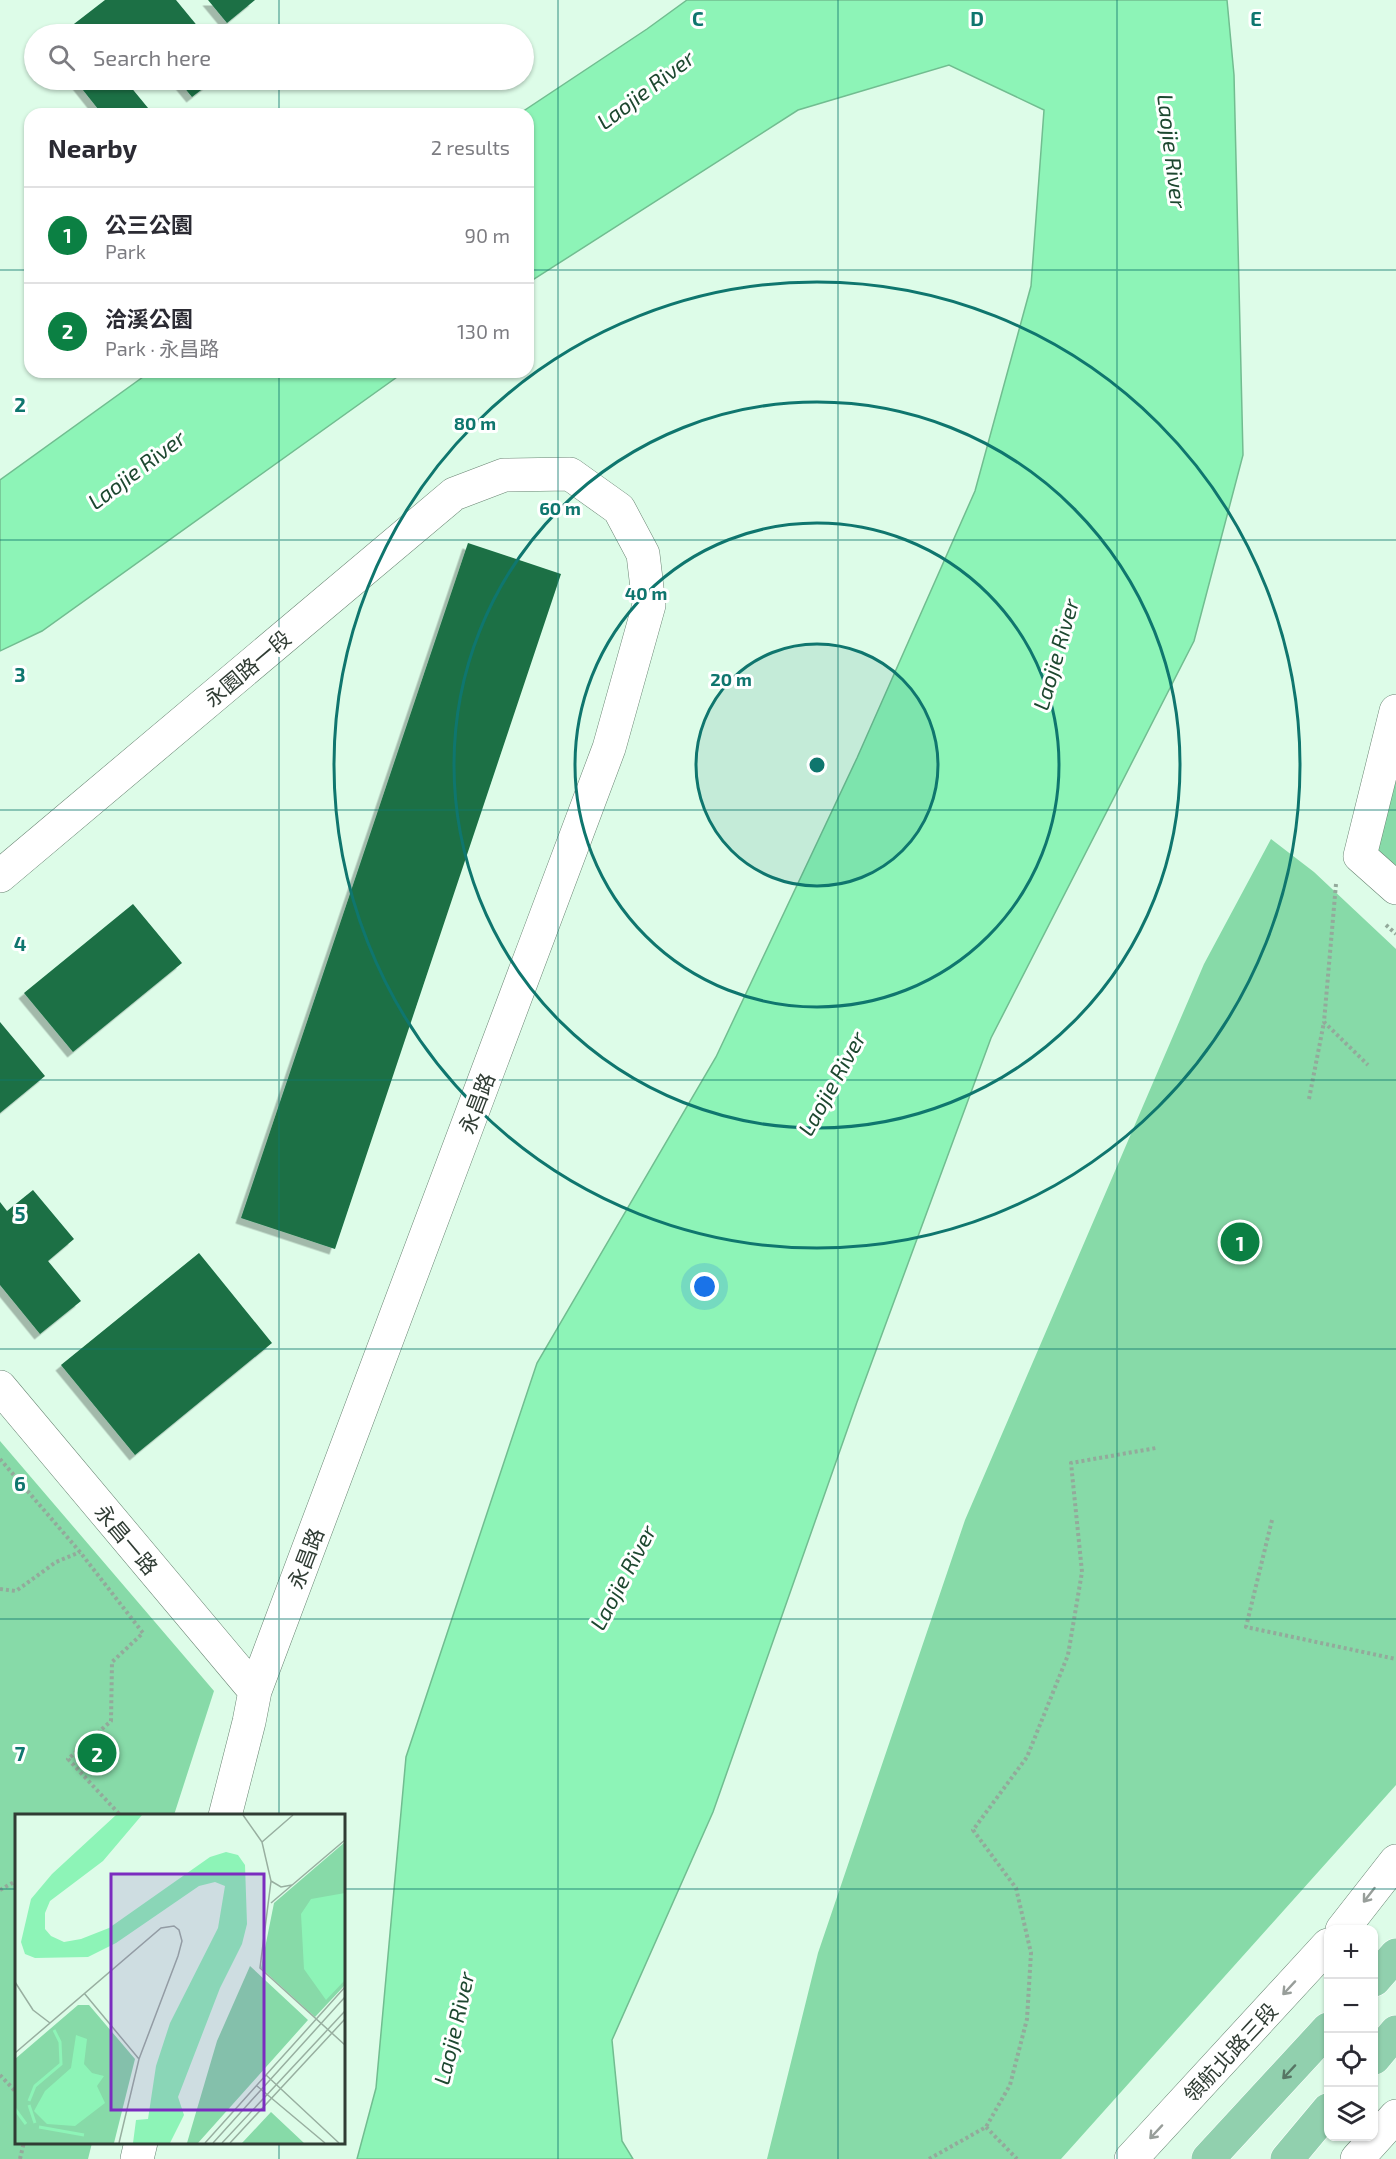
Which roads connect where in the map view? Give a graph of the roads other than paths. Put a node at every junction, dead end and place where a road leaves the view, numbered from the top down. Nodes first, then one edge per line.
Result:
1 (504, 476) joint
2 (1396, 711) edge
3 (0, 876) edge
4 (1396, 888) edge
5 (0, 1387) edge
6 (255, 1691) junction
7 (225, 1814) edge
8 (1396, 1861) edge
9 (1345, 1925) edge
10 (1324, 1950) edge
11 (1396, 2032) edge
12 (1325, 2033) edge
13 (1378, 2053) edge
14 (1324, 2116) edge
15 (1396, 2116) edge
16 (140, 2144) edge
17 (136, 2159) edge
18 (1131, 2159) edge
19 (1208, 2159) edge
20 (1287, 2159) edge
21 (1357, 2159) edge

1 - 3 street, 永園路一段
1 - 6 street, 永昌路
2 - 4 street
5 - 6 street, 永昌一路
6 - 7 street, 永昌路
8 -> 9 street
10 -> 18 street, 領航北路三段
11 - 13 main road
12 -> 19 main road
14 - 20 main road
15 - 21 street
16 - 17 street

